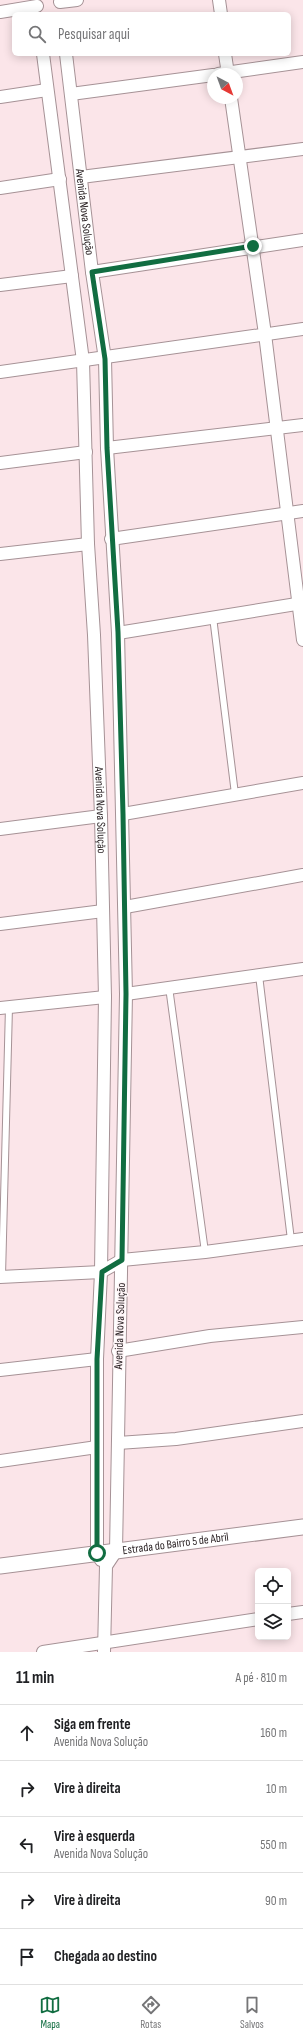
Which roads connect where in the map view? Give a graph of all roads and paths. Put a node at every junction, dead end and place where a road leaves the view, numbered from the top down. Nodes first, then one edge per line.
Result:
1 (77, 0) edge
2 (219, 0) edge
3 (60, 5) edge
4 (37, 7) edge
5 (0, 12) edge
6 (221, 12) edge
7 (43, 56) edge
8 (66, 56) edge
9 (225, 56) edge
10 (303, 62) edge
11 (224, 68) edge
12 (243, 71) edge
13 (207, 76) edge
14 (47, 90) junction
15 (71, 94) junction
16 (0, 97) edge
17 (232, 104) edge
18 (303, 149) edge
19 (241, 157) junction
20 (81, 177) junction
21 (60, 179) junction
22 (0, 188) edge
23 (303, 240) edge
24 (253, 246) junction
25 (92, 272) junction
26 (72, 276) junction
27 (0, 285) edge
28 (303, 330) edge
29 (265, 334) junction
30 (105, 359) junction
31 (83, 361) junction
32 (0, 372) edge
33 (303, 425) edge
34 (276, 428) junction
35 (107, 448) junction
36 (86, 452) junction
37 (0, 463) edge
38 (303, 511) edge
39 (287, 512) junction
40 (111, 539) junction
41 (88, 544) junction
42 (0, 554) edge
43 (301, 603) edge
44 (213, 617) junction
45 (118, 632) junction
46 (303, 640) edge
47 (303, 783) edge
48 (235, 794) junction
49 (123, 814) junction
50 (101, 816) junction
51 (0, 829) edge
52 (303, 875) edge
53 (126, 907) junction
54 (103, 911) junction
55 (0, 924) edge
56 (303, 969) edge
57 (259, 975) junction
58 (169, 987) junction
59 (126, 994) junction
60 (105, 997) junction
61 (4, 1008) edge
62 (303, 1239) edge
63 (291, 1240) junction
64 (205, 1252) junction
65 (122, 1260) junction
66 (102, 1272) junction
67 (1, 1276) edge
68 (303, 1327) edge
69 (118, 1351) junction
70 (97, 1359) junction
71 (0, 1370) edge
72 (303, 1421) edge
73 (118, 1443) junction
74 (96, 1447) junction
75 (0, 1461) edge
76 (303, 1527) edge
77 (116, 1551) junction
78 (97, 1553) junction
79 (0, 1566) edge
80 (106, 1566) junction
81 (303, 1612) edge
82 (291, 1614) edge
83 (255, 1620) edge
84 (104, 1648) edge
85 (43, 1652) edge

1 - 3 street
2 - 6 street
4 - 5 street
7 - 14 street, Avenida Nova Solução
8 - 15 street, Avenida Nova Solução
9 - 11 street
10 - 12 street
13 - 15 street
14 - 16 street
14 - 21 street, Avenida Nova Solução
15 - 20 street, Avenida Nova Solução
17 - 19 street
18 - 19 street
19 - 20 street
19 - 24 street
20 - 25 street, Avenida Nova Solução
21 - 22 street
21 - 26 street, Avenida Nova Solução
23 - 24 street
24 - 25 street
24 - 29 street
25 - 30 street, Avenida Nova Solução
26 - 27 street
26 - 31 street, Avenida Nova Solução
28 - 29 street
29 - 30 street
29 - 34 street
30 - 31 street
30 - 35 street, Avenida Nova Solução
31 - 32 street
31 - 36 street, Avenida Nova Solução
33 - 34 street
34 - 35 street
34 - 39 street
35 - 40 street, Avenida Nova Solução
36 - 37 street
36 - 41 street, Avenida Nova Solução
38 - 39 street
39 - 40 street
39 - 43 street
40 - 45 street, Avenida Nova Solução
41 - 42 street
41 - 50 street, Avenida Nova Solução
43 - 44 street
43 - 46 street
44 - 45 street
44 - 48 lane
45 - 49 street, Avenida Nova Solução
47 - 48 street
48 - 49 street
49 - 53 street, Avenida Nova Solução
50 - 51 street
50 - 54 street, Avenida Nova Solução
52 - 53 street
53 - 59 street, Avenida Nova Solução
54 - 55 street
54 - 60 street, Avenida Nova Solução
56 - 57 street
57 - 58 street
57 - 63 lane
58 - 59 street
58 - 64 lane
59 - 65 street, Avenida Nova Solução
60 - 61 street
60 - 66 street, Avenida Nova Solução
61 - 67 lane
62 - 63 street
63 - 64 street
64 - 65 street
65 - 66 street
65 - 69 street, Avenida Nova Solução
66 - 67 street
66 - 70 street, Avenida Nova Solução
68 - 69 street
69 - 73 street, Avenida Nova Solução
70 - 71 street
70 - 74 street, Avenida Nova Solução
72 - 73 street
73 - 77 street, Avenida Nova Solução
74 - 75 street
74 - 78 street, Avenida Nova Solução
76 - 77 street, Estrada do Bairro 5 de Abril
77 - 78 street, Estrada do Bairro 5 de Abril
77 - 80 street
78 - 79 street, Estrada do Bairro 5 de Abril
78 - 80 street
80 - 84 street
81 - 82 street
83 - 84 street
84 - 85 street

